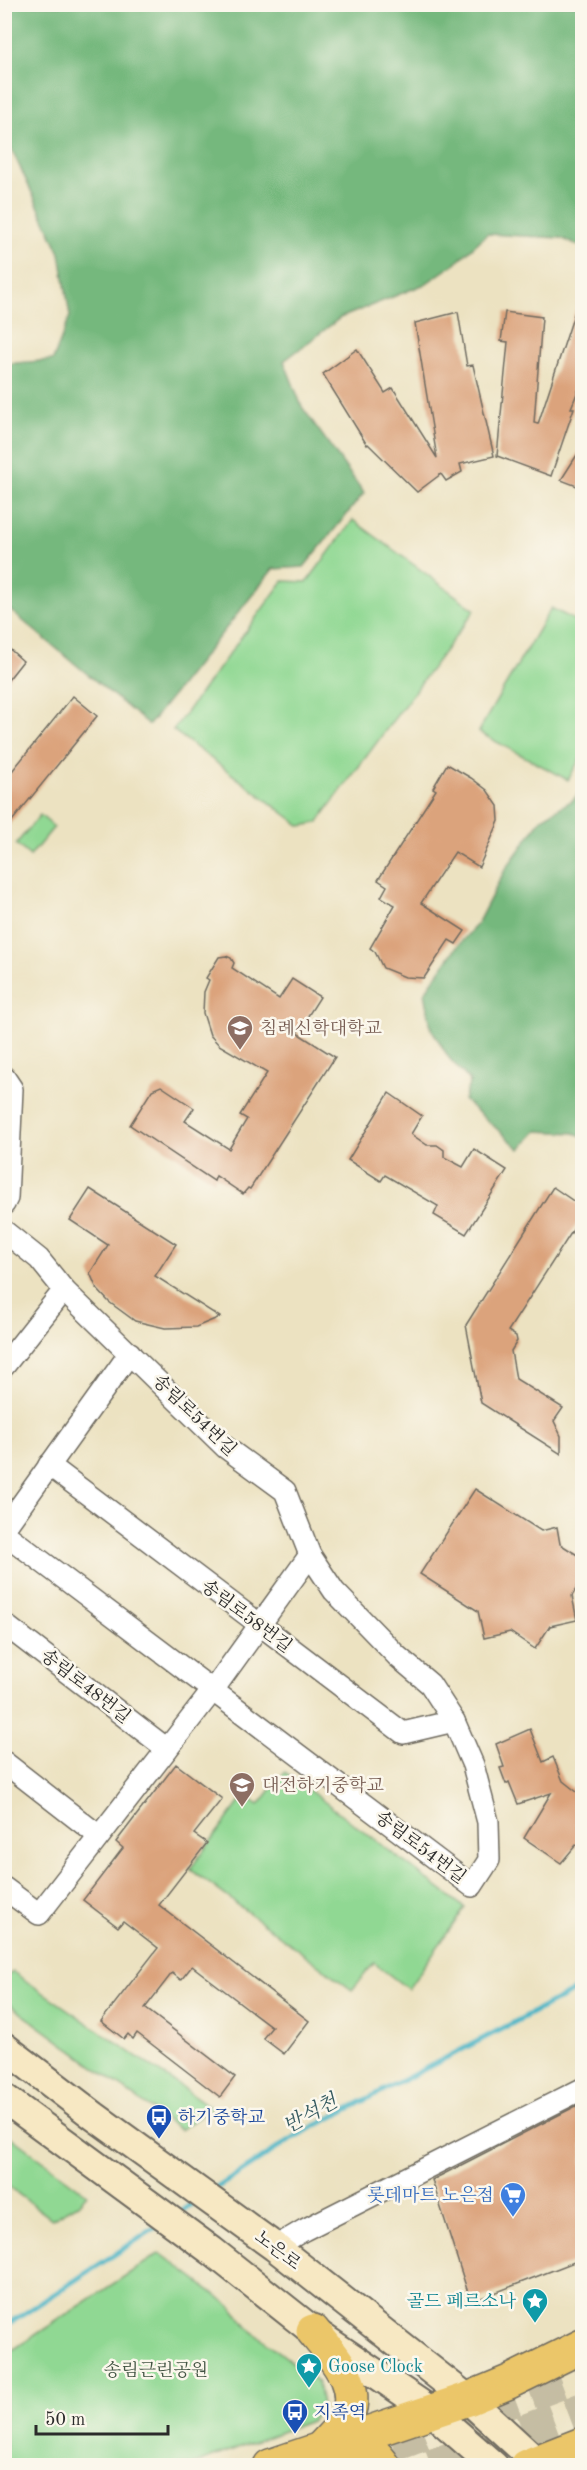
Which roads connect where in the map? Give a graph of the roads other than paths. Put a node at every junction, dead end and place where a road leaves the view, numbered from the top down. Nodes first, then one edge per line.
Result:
1 (4, 1077) edge
2 (4, 1204) edge
3 (4, 1231) edge
4 (64, 1290) junction
5 (130, 1353) junction
6 (4, 1366) edge
7 (49, 1465) junction
8 (4, 1531) edge
9 (310, 1555) junction
10 (4, 1623) edge
11 (260, 1626) junction
12 (213, 1690) junction
13 (454, 1720) junction
14 (167, 1749) junction
15 (4, 1762) edge
16 (99, 1836) junction
17 (4, 1888) edge
18 (4, 2047) edge
19 (582, 2089) edge
20 (4, 2098) edge
21 (275, 2247) junction
22 (313, 2331) junction
23 (582, 2346) edge
24 (468, 2399) junction
25 (431, 2411) junction
26 (582, 2444) edge
27 (337, 2458) edge
28 (535, 2464) edge
29 (270, 2466) edge
30 (384, 2466) edge
31 (494, 2466) edge

1 - 2 street
3 - 4 street, 송림로54번길
4 - 5 street, 송림로54번길
4 - 6 street
5 - 7 street, 송림로54번길
5 - 9 street, 송림로54번길
7 - 8 street, 송림로54번길
7 - 11 street, 송림로58번길
8 - 12 street, 송림로54번길
9 - 11 street
9 - 13 street, 송림로54번길
10 - 14 street, 송림로48번길
11 - 12 street
11 - 13 street, 송림로58번길
12 - 13 street, 송림로54번길
12 - 14 street
14 - 16 street
15 - 16 street
16 - 17 street
18 - 21 street, 노은로
19 - 21 street
20 - 22 street
21 - 24 street, 노은로
22 - 25 street
22 - 27 main road
23 - 24 main road
24 - 25 main road
24 - 28 street, 노은로
25 - 27 main road
25 - 31 street
26 - 28 main road
27 - 29 main road
27 - 30 main road

